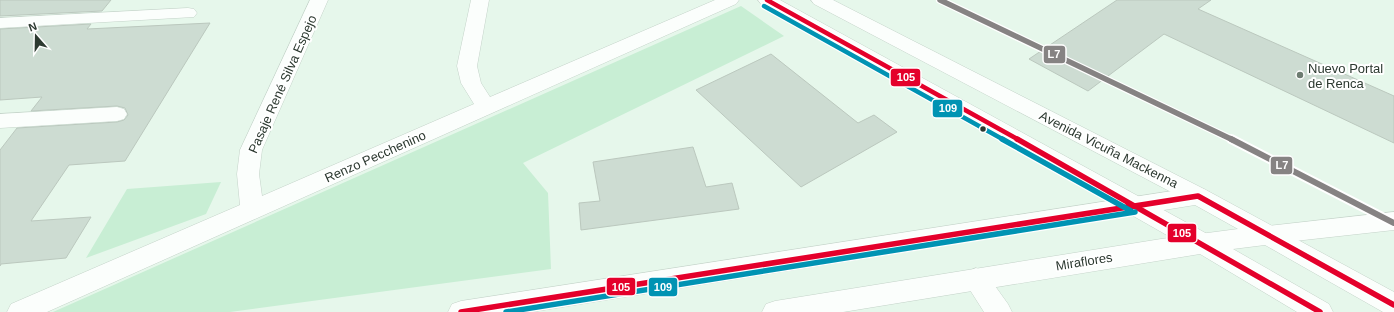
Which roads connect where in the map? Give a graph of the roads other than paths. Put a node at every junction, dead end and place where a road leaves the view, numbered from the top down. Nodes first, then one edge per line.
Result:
1 (319, 0) edge
2 (480, 0) edge
3 (730, 0) edge
4 (767, 0) edge
5 (820, 0) edge
6 (188, 14) dead end
7 (0, 23) edge
8 (487, 107) junction
9 (117, 114) dead end
10 (0, 121) edge
11 (1198, 196) junction
12 (250, 201) junction
13 (1134, 205) junction
14 (1394, 221) edge
15 (1268, 235) junction
16 (1202, 243) junction
17 (976, 279) junction
18 (1394, 305) edge
19 (20, 312) edge
20 (461, 312) edge
21 (775, 312) edge
22 (999, 312) edge
23 (1320, 312) edge

1 - 12 street, Pasaje René Silva Espejo
2 - 8 street
3 - 8 street, Renzo Pecchenino
4 - 13 street
5 - 11 street, Avenida Vicuña Mackenna
6 - 7 street
8 - 12 street, Renzo Pecchenino
9 - 10 street
11 - 13 street
11 - 15 street, Avenida Vicuña Mackenna
12 - 19 street, Renzo Pecchenino
13 - 16 street
13 - 20 street
14 - 15 street, Miraflores
15 - 16 street, Miraflores
15 - 18 street, Avenida Vicuña Mackenna
16 - 17 street, Miraflores
16 - 23 street
17 - 21 street, Miraflores
17 - 22 street

